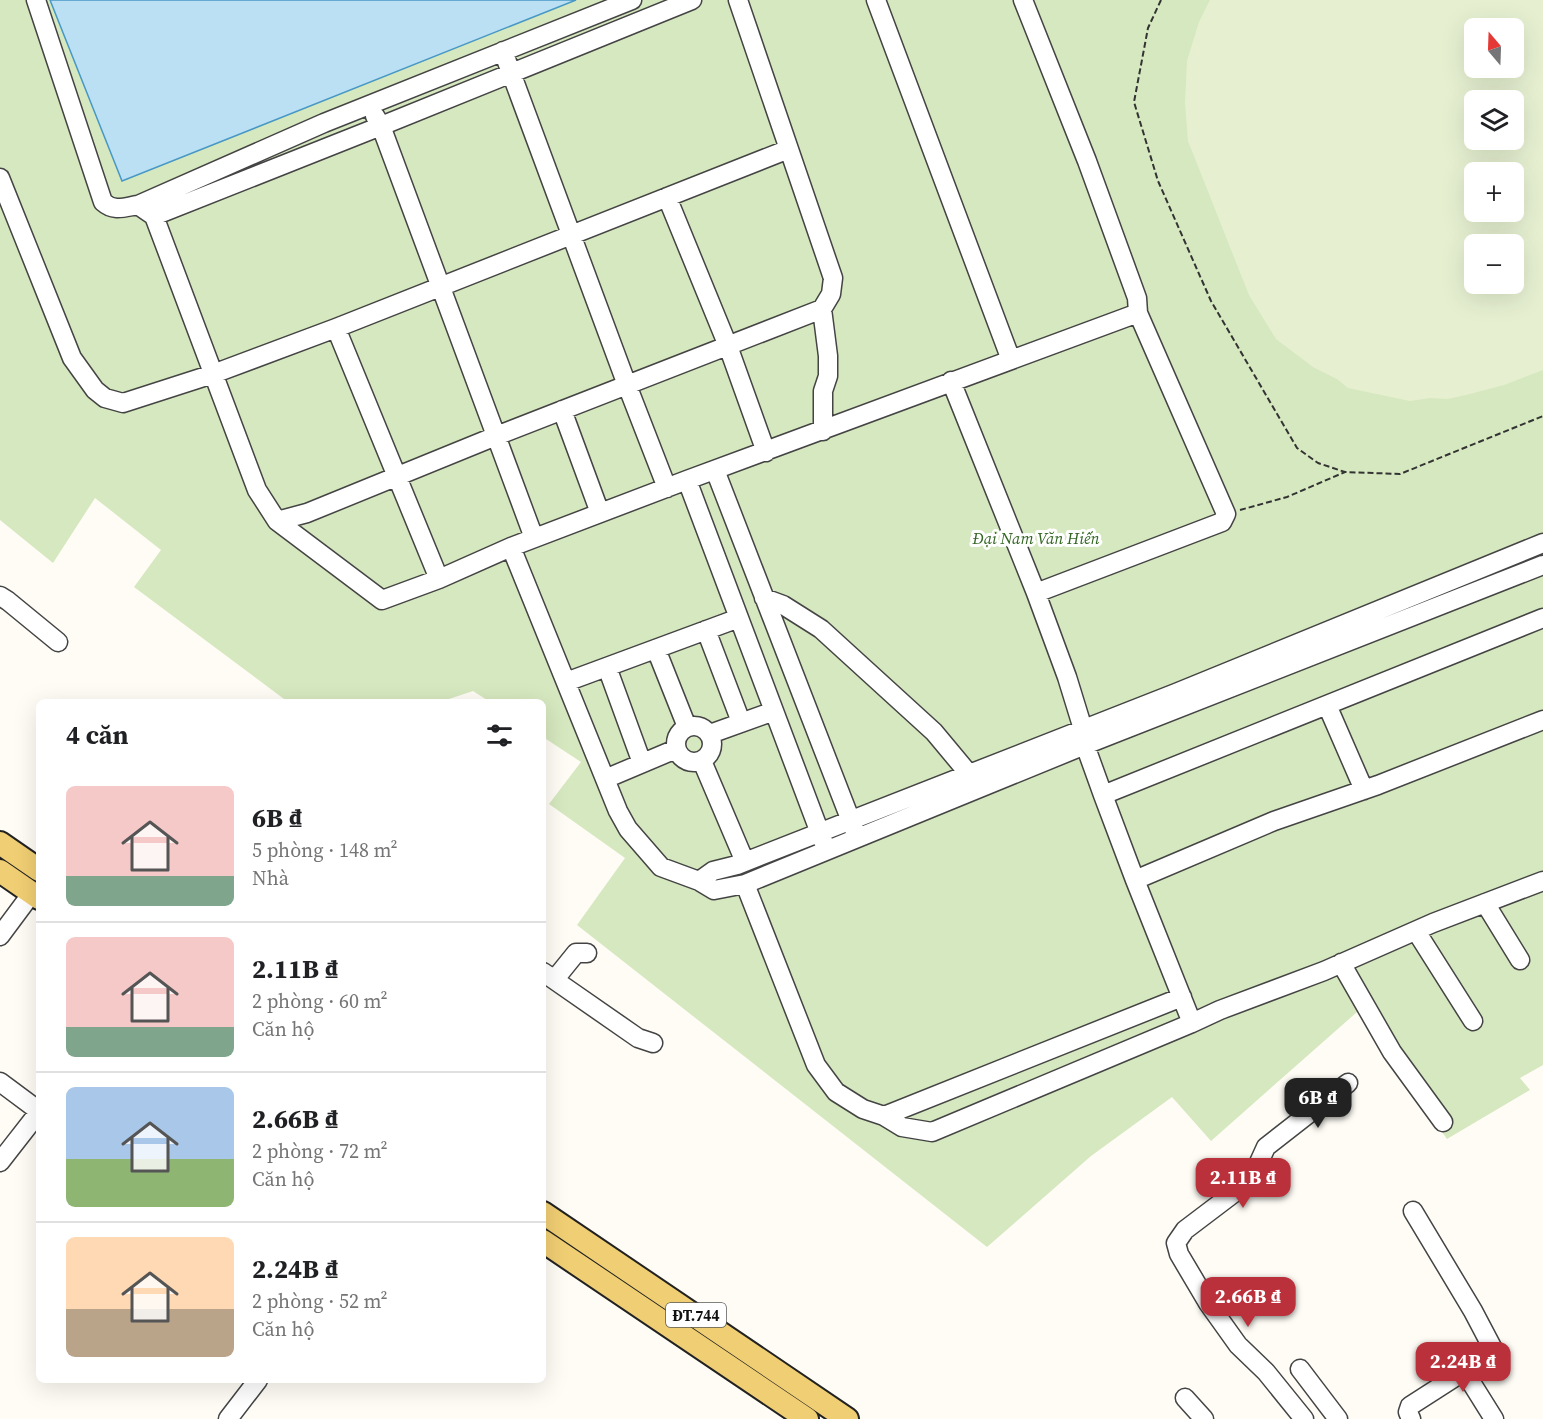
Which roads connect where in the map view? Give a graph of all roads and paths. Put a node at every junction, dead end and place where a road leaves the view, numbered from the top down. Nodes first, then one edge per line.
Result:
1 (36, 0) edge
2 (632, 0) edge
3 (692, 0) edge
4 (738, 0) edge
5 (876, 0) edge
6 (1023, 0) edge
7 (1161, 0) edge
8 (503, 51) junction
9 (513, 73) junction
10 (368, 105) junction
11 (381, 126) junction
12 (789, 149) junction
13 (0, 178) edge
14 (667, 197) junction
15 (138, 205) junction
16 (154, 216) junction
17 (571, 235) junction
18 (440, 287) junction
19 (822, 309) junction
20 (1138, 313) junction
21 (336, 328) junction
22 (728, 346) junction
23 (1011, 360) junction
24 (213, 374) junction
25 (951, 381) junction
26 (627, 385) junction
27 (562, 410) junction
28 (1543, 416) edge
29 (823, 431) junction
30 (496, 436) junction
31 (766, 452) junction
32 (715, 470) junction
33 (1345, 472) junction
34 (397, 477) junction
35 (687, 480) junction
36 (668, 488) junction
37 (600, 513) junction
38 (1226, 514) junction
39 (277, 521) junction
40 (534, 538) junction
41 (1543, 543) edge
42 (512, 547) junction
43 (1543, 566) edge
44 (439, 579) junction
45 (1036, 593) junction
46 (0, 596) edge
47 (764, 598) junction
48 (739, 618) junction
49 (1543, 618) edge
50 (706, 630) junction
51 (58, 642) dead end
52 (656, 649) junction
53 (607, 667) junction
54 (566, 682) junction
55 (1327, 705) junction
56 (774, 711) junction
57 (1543, 720) edge
58 (741, 722) junction
59 (687, 727) junction
60 (710, 734) junction
61 (1084, 737) junction
62 (676, 749) junction
63 (702, 761) junction
64 (642, 763) junction
65 (969, 774) junction
66 (605, 779) junction
67 (1364, 790) junction
68 (1103, 795) junction
69 (849, 820) junction
70 (819, 831) junction
71 (859, 839) junction
72 (0, 843) edge
73 (828, 852) junction
74 (745, 862) junction
75 (36, 868) edge
76 (0, 871) edge
77 (1135, 880) junction
78 (699, 881) junction
79 (1543, 881) edge
80 (745, 885) junction
81 (36, 891) edge
82 (36, 893) edge
83 (1485, 903) junction
84 (1416, 931) junction
85 (0, 936) edge
86 (587, 953) dead end
87 (1520, 960) dead end
88 (1341, 963) junction
89 (549, 975) edge
90 (1182, 997) junction
91 (1473, 1021) dead end
92 (1192, 1023) junction
93 (653, 1044) dead end
94 (0, 1082) edge
95 (1348, 1083) dead end
96 (36, 1110) edge
97 (36, 1116) edge
98 (884, 1116) junction
99 (1443, 1122) dead end
100 (0, 1162) edge
101 (1413, 1211) dead end
102 (546, 1215) edge
103 (546, 1243) edge
104 (1300, 1369) dead end
105 (1464, 1371) junction
106 (256, 1383) edge
107 (1185, 1398) dead end
108 (228, 1419) edge
109 (807, 1419) edge
110 (847, 1419) edge
111 (1204, 1419) edge
112 (1304, 1419) edge
113 (1338, 1419) edge
114 (1411, 1419) edge
115 (1494, 1419) edge

1 - 15 street
2 - 8 street
3 - 9 street
4 - 12 street
5 - 23 street
6 - 20 street
7 - 33 path
8 - 9 street
8 - 10 street
9 - 11 street
9 - 17 street
10 - 11 street
10 - 15 street
11 - 16 street
11 - 18 street
12 - 14 street
12 - 19 street
13 - 24 street
14 - 17 street
14 - 22 street
15 - 16 street
16 - 24 street
17 - 18 street
17 - 26 street
18 - 21 street
18 - 30 street
19 - 22 street
19 - 29 street
20 - 23 street
20 - 38 street
21 - 24 street
21 - 34 street
22 - 26 street
22 - 31 street
23 - 25 street
24 - 39 street
25 - 29 street
25 - 45 street
26 - 27 street
26 - 36 street
27 - 30 street
27 - 37 street
28 - 33 path
29 - 31 street
30 - 34 street
30 - 40 street
31 - 32 street
32 - 35 street
32 - 47 street
33 - 38 path
34 - 39 street
34 - 44 street
35 - 36 street
35 - 48 street
36 - 37 street
37 - 40 street
38 - 45 street
39 - 44 street
40 - 42 street
41 - 61 street
42 - 44 street
42 - 54 street
43 - 61 street
45 - 61 street
46 - 51 street
47 - 65 street
47 - 69 street
48 - 50 street
48 - 56 street
49 - 55 street
50 - 52 street
50 - 58 street
52 - 53 street
52 - 59 street
53 - 54 street
53 - 64 street
54 - 66 street
55 - 67 street
55 - 68 street
56 - 58 street
56 - 70 street
57 - 67 street
58 - 60 street
59 - 60 street
59 - 62 street
60 - 63 street
61 - 65 street
61 - 68 street
61 - 71 street
62 - 63 street
62 - 64 street
63 - 74 street
64 - 66 street
65 - 69 street
66 - 78 street
67 - 77 street
68 - 77 street
69 - 70 street
69 - 71 street
70 - 73 street
70 - 74 street
71 - 73 street
72 - 75 main road
73 - 80 street
74 - 78 street
76 - 81 main road
77 - 90 street
78 - 80 street
79 - 83 street
80 - 98 street
82 - 85 street
83 - 84 street
83 - 87 street
84 - 88 street
84 - 91 street
86 - 89 street
88 - 92 street
88 - 99 street
89 - 93 street
90 - 92 street
90 - 98 street
92 - 98 street
94 - 96 street
95 - 112 street
97 - 100 street
101 - 105 street
102 - 110 main road, ĐT.744
103 - 109 main road, ĐT.744
104 - 113 street
105 - 114 street
105 - 115 street
106 - 108 street
107 - 111 street

